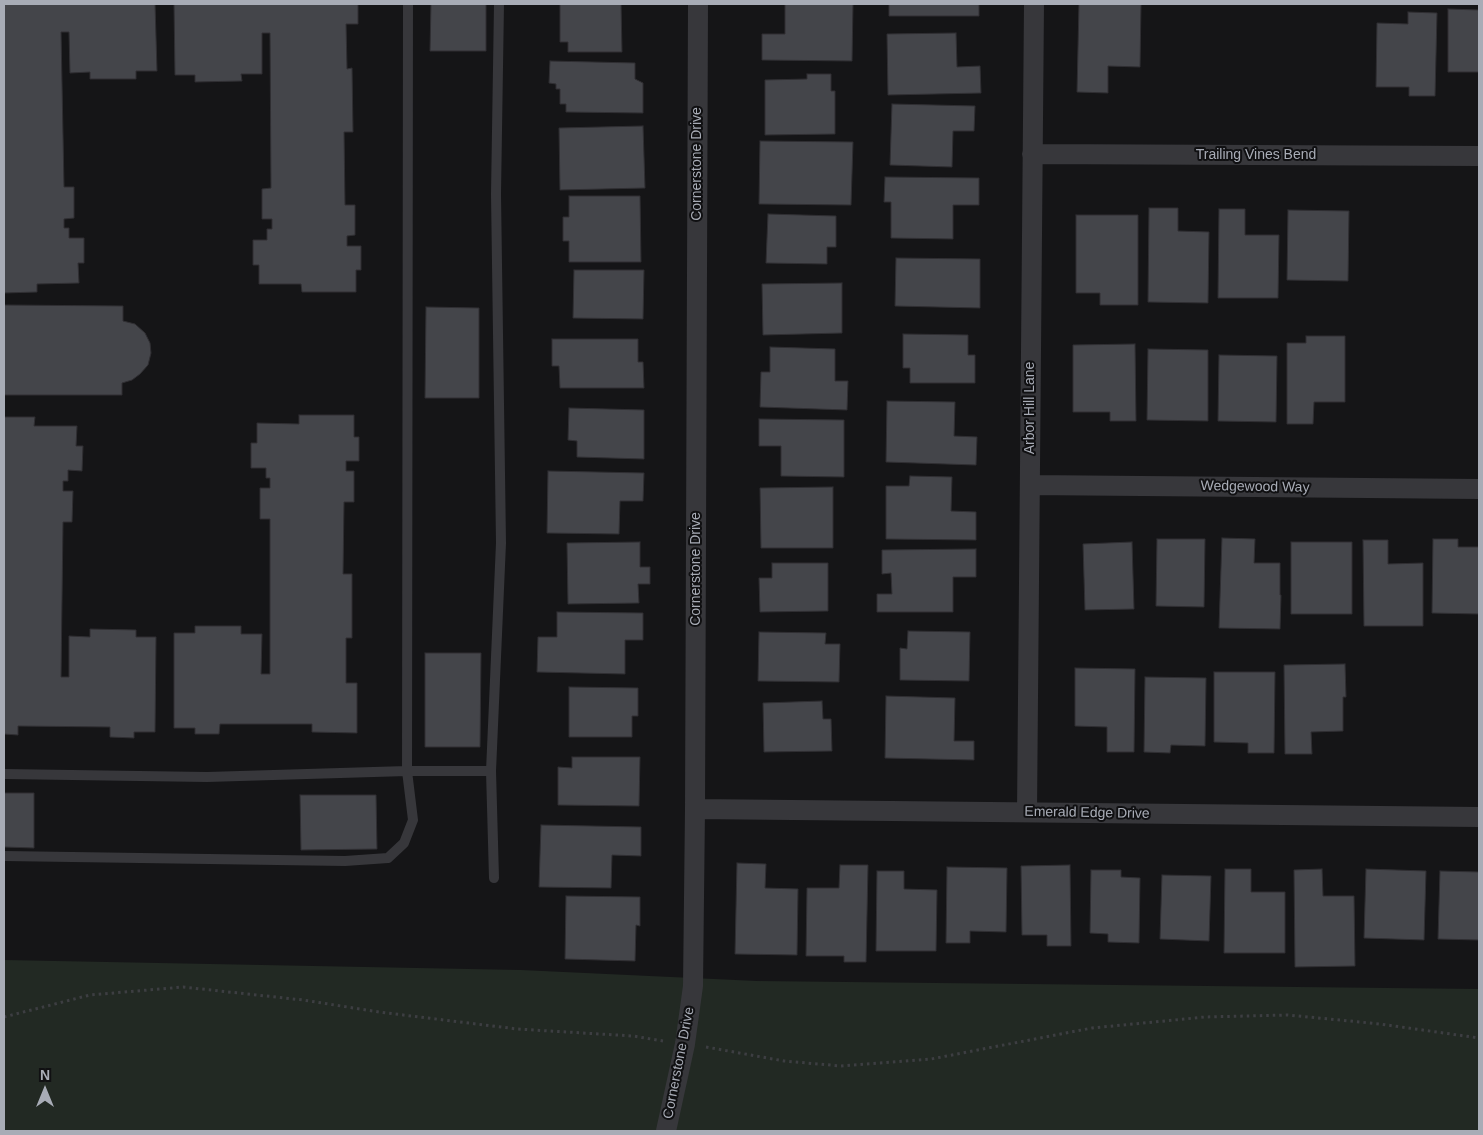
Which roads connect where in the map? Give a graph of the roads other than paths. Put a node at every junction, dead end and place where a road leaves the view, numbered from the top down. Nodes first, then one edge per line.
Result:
1 (408, 4) edge
2 (499, 4) edge
3 (698, 4) edge
4 (1034, 4) edge
5 (1032, 154) junction
6 (1479, 156) edge
7 (1030, 485) junction
8 (1479, 489) edge
9 (407, 771) junction
10 (491, 771) junction
11 (4, 774) edge
12 (695, 809) junction
13 (1027, 812) junction
14 (1479, 817) edge
15 (4, 856) edge
16 (494, 878) dead end
17 (666, 1131) edge

1 - 9 lane
2 - 10 lane
3 - 12 street, Cornerstone Drive
4 - 5 street, Arbor Hill Lane
5 - 6 street, Trailing Vines Bend
5 - 7 street, Arbor Hill Lane
7 - 8 street, Wedgewood Way
7 - 13 street, Arbor Hill Lane
9 - 10 lane
9 - 11 lane
9 - 15 lane
10 - 16 lane
12 - 13 street, Emerald Edge Drive
12 - 17 street, Cornerstone Drive
13 - 14 street, Emerald Edge Drive

